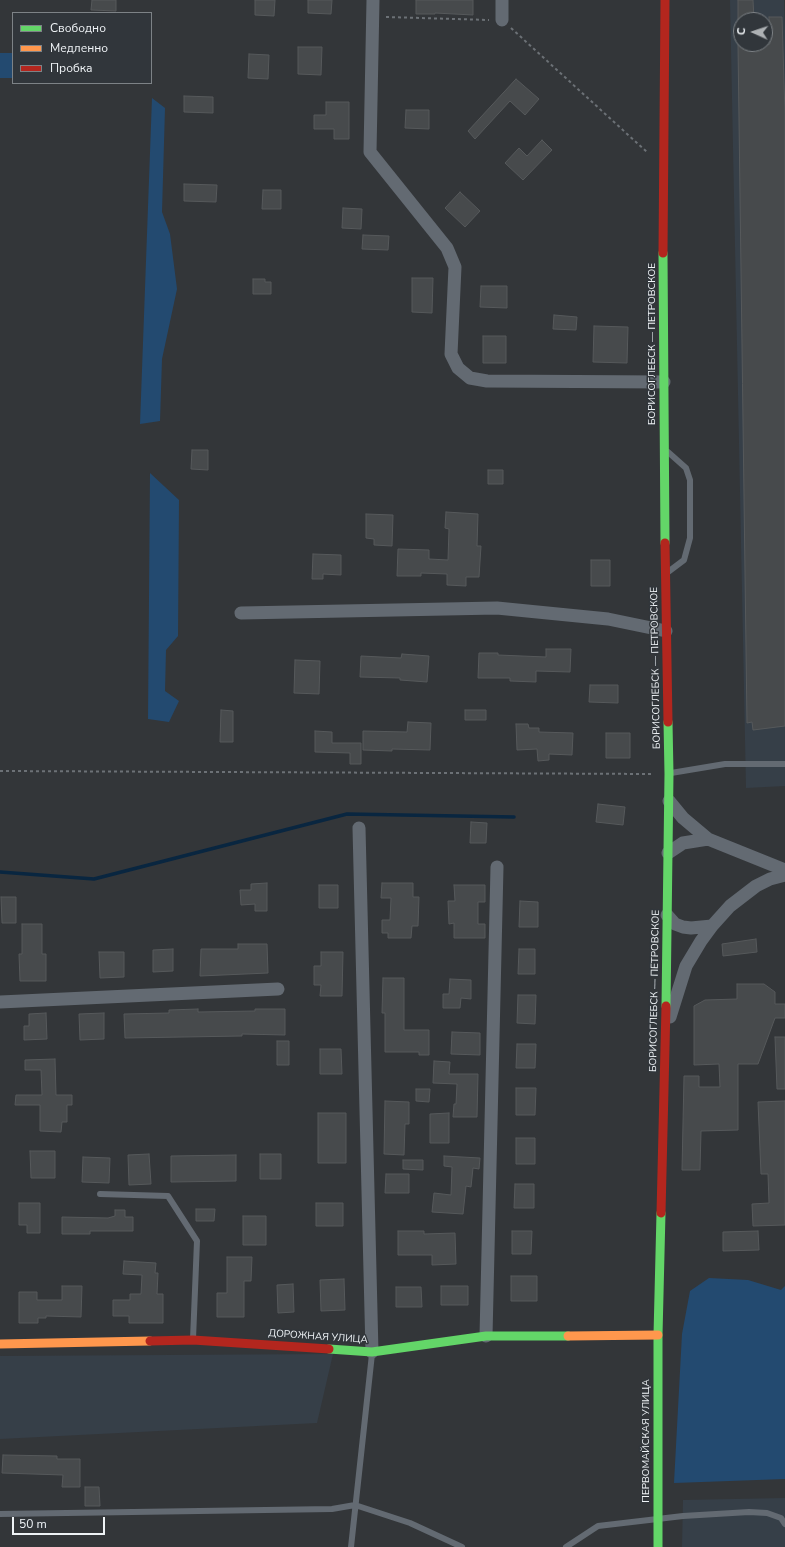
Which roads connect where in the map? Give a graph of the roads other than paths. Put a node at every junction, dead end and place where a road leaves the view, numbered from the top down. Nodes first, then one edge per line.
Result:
1 (373, 0) edge
2 (502, 0) edge
3 (665, 0) edge
4 (502, 20) road end
5 (664, 382) junction
6 (665, 449) junction
7 (665, 574) junction
8 (240, 613) dead end
9 (666, 631) junction
10 (785, 764) edge
11 (669, 774) junction
12 (669, 801) junction
13 (359, 828) dead end
14 (708, 839) junction
15 (668, 853) junction
16 (497, 867) dead end
17 (785, 870) edge
18 (785, 875) edge
19 (667, 915) junction
20 (712, 926) junction
21 (278, 989) dead end
22 (0, 1002) edge
23 (666, 1032) junction
24 (100, 1194) dead end
25 (658, 1335) junction
26 (486, 1336) junction
27 (193, 1340) junction
28 (0, 1344) edge
29 (372, 1352) junction
30 (355, 1505) junction
31 (0, 1514) edge
32 (658, 1519) junction
33 (785, 1524) edge
34 (351, 1547) edge
35 (462, 1547) edge
36 (566, 1547) edge
37 (658, 1547) edge

1 - 5 street
2 - 4 street
3 - 5 street, БОРИСОГЛЕБСК — ПЕТРОВСКОЕ
5 - 6 street, БОРИСОГЛЕБСК — ПЕТРОВСКОЕ
6 - 7 street, БОРИСОГЛЕБСК — ПЕТРОВСКОЕ
6 - 7 lane
7 - 9 street, БОРИСОГЛЕБСК — ПЕТРОВСКОЕ
8 - 9 street
9 - 11 street, БОРИСОГЛЕБСК — ПЕТРОВСКОЕ
10 - 11 lane
11 - 12 street, БОРИСОГЛЕБСК — ПЕТРОВСКОЕ
12 - 14 street
12 - 15 street, БОРИСОГЛЕБСК — ПЕТРОВСКОЕ
13 - 29 street
14 - 15 street
14 - 17 street
15 - 19 street, БОРИСОГЛЕБСК — ПЕТРОВСКОЕ
16 - 26 street
18 - 20 street
19 - 20 street
19 - 23 street, БОРИСОГЛЕБСК — ПЕТРОВСКОЕ
20 - 23 street
21 - 22 street
23 - 25 street, БОРИСОГЛЕБСК — ПЕТРОВСКОЕ
24 - 27 lane
25 - 26 street, ДОРОЖНАЯ УЛИЦА
25 - 32 street, ПЕРВОМАЙСКАЯ УЛИЦА
26 - 29 street, ДОРОЖНАЯ УЛИЦА
27 - 28 street, ДОРОЖНАЯ УЛИЦА
27 - 29 street, ДОРОЖНАЯ УЛИЦА
29 - 30 lane
30 - 31 lane
30 - 34 lane
30 - 35 lane
32 - 33 lane
32 - 36 lane
32 - 37 street, ПЕРВОМАЙСКАЯ УЛИЦА

